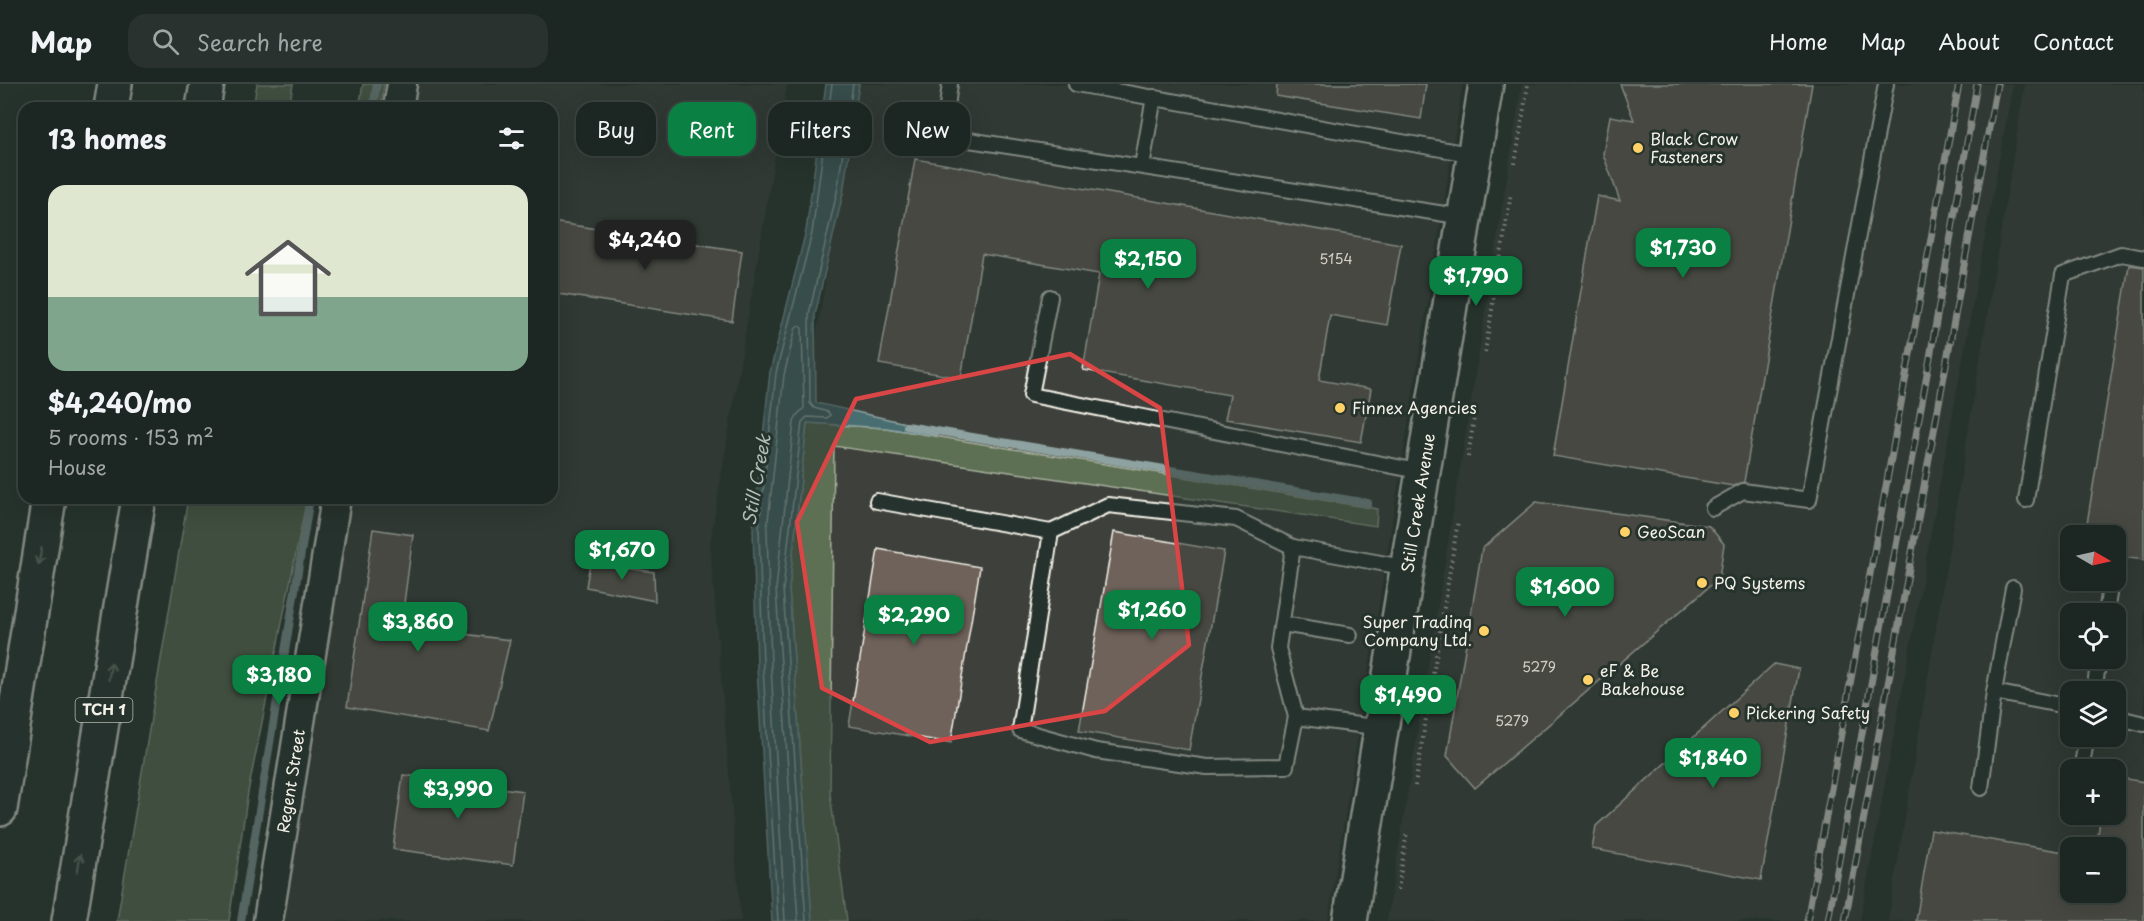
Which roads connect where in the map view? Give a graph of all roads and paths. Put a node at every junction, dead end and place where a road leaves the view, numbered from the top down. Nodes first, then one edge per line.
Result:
1 (115, 84) edge
2 (207, 84) edge
3 (402, 84) edge
4 (950, 84) edge
5 (1076, 84) edge
6 (1486, 84) edge
7 (1528, 84) edge
8 (1886, 84) edge
9 (1154, 97) junction
10 (112, 102) edge
11 (204, 102) edge
12 (399, 102) edge
13 (1474, 155) junction
14 (1515, 164) dead end
15 (1142, 166) junction
16 (1511, 194) dead end
17 (1465, 217) junction
18 (2144, 258) edge
19 (1050, 297) dead end
20 (1485, 352) dead end
21 (1476, 405) dead end
22 (1468, 457) dead end
23 (1423, 472) junction
24 (2026, 500) dead end
25 (877, 501) dead end
26 (48, 504) edge
27 (138, 504) edge
28 (335, 504) edge
29 (1713, 508) dead end
30 (1458, 521) dead end
31 (1051, 532) junction
32 (1293, 547) junction
33 (1408, 568) junction
34 (2013, 588) dead end
35 (1282, 624) junction
36 (1350, 635) dead end
37 (1994, 692) junction
38 (2060, 705) edge
39 (1296, 717) junction
40 (2126, 720) edge
41 (2144, 724) edge
42 (1382, 728) junction
43 (1415, 786) dead end
44 (1981, 788) dead end
45 (0, 809) edge
46 (1407, 832) dead end
47 (1398, 890) dead end
48 (69, 921) edge
49 (268, 921) edge
50 (1350, 921) edge

1 - 10 main road
2 - 11 main road
3 - 12 street
4 - 15 lane
5 - 9 lane
6 - 13 main road, Still Creek Avenue
7 - 14 path
8 - 29 lane
9 - 13 lane
9 - 15 lane
13 - 17 main road, Still Creek Avenue
15 - 17 lane
16 - 20 path
17 - 23 main road, Still Creek Avenue
18 - 24 lane
19 - 23 lane
21 - 22 path
23 - 33 main road, Still Creek Avenue
25 - 31 lane
26 -> 45 main road
48 -> 27 main road, TCH 1
28 - 49 street, Regent Street
30 - 43 path
31 - 32 lane
31 - 39 lane
32 - 33 lane
32 - 35 lane
33 - 42 main road, Still Creek Avenue
34 - 37 lane
35 - 36 lane
35 - 39 lane
37 - 38 lane
37 - 44 lane
39 - 42 lane
40 - 41 lane
42 - 50 main road, Still Creek Avenue
46 - 47 path

